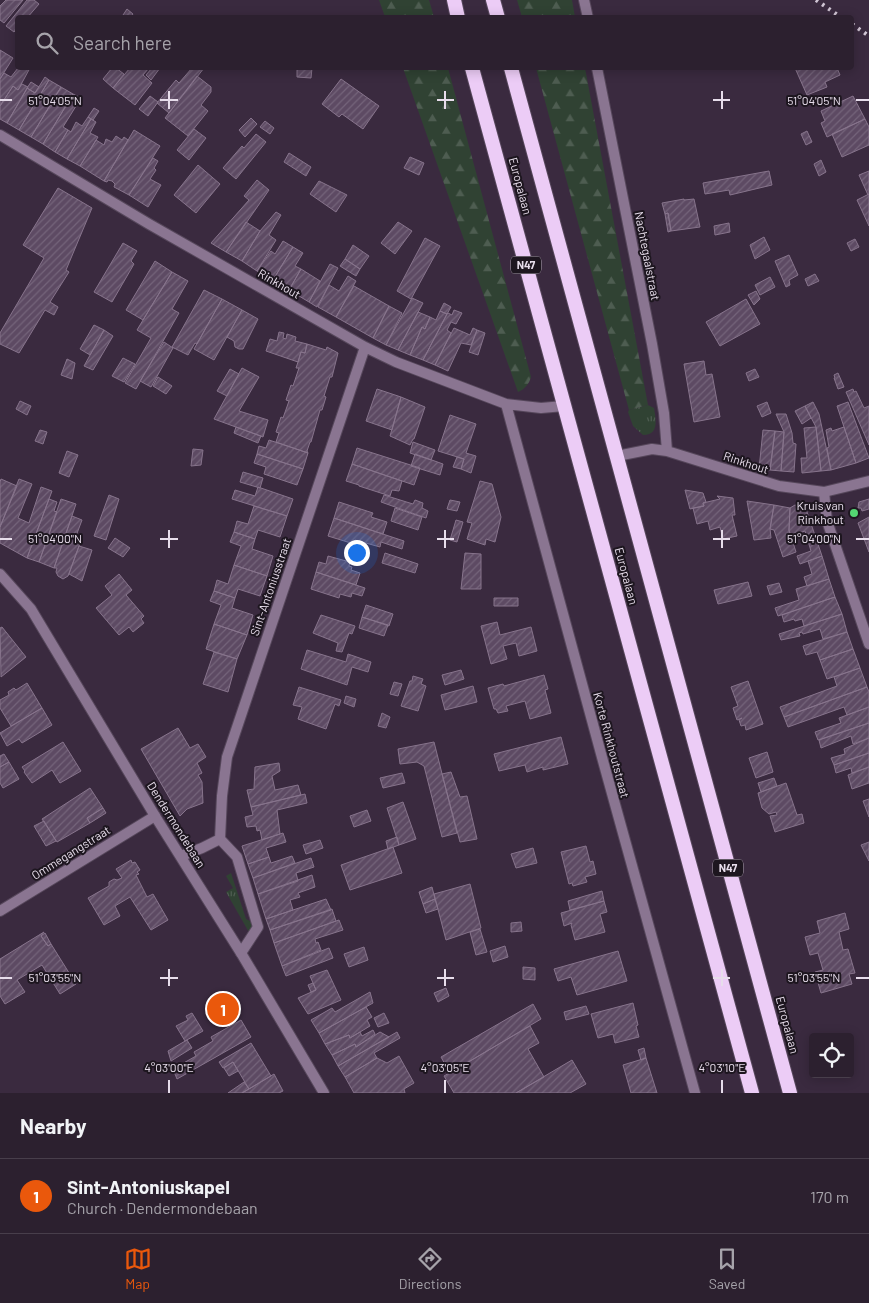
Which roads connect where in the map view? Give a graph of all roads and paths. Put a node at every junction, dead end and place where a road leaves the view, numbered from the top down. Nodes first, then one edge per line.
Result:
1 (454, 0) edge
2 (493, 0) edge
3 (584, 0) edge
4 (457, 15) edge
5 (497, 15) edge
6 (587, 15) edge
7 (473, 70) edge
8 (512, 70) edge
9 (597, 70) edge
10 (0, 135) edge
11 (365, 347) junction
12 (506, 404) junction
13 (564, 406) junction
14 (667, 451) junction
15 (617, 456) junction
16 (869, 481) edge
17 (824, 492) junction
18 (0, 574) edge
19 (869, 644) edge
20 (155, 816) junction
21 (220, 838) junction
22 (181, 856) junction
23 (0, 911) edge
24 (241, 953) junction
25 (324, 1093) edge
26 (695, 1093) edge
27 (752, 1093) edge
28 (790, 1093) edge

1 - 4 highway
2 - 5 highway
3 - 6 street
7 - 13 highway, Europalaan / N47
8 - 15 highway, Europalaan / N47
9 - 14 street, Nachtegaalstraat
10 - 11 street, Rinkhout
11 - 12 street, Rinkhout
11 - 21 street, Sint-Antoniusstraat
12 - 13 street, Rinkhout
12 - 26 street, Korte Rinkhoutstraat
13 - 27 highway, Europalaan / N47
14 - 15 street, Rinkhout
14 - 17 street, Rinkhout
15 - 28 highway, Europalaan / N47
16 - 17 street, Rinkhout
17 - 19 street
18 - 20 street, Dendermondebaan
20 - 22 street, Dendermondebaan
20 - 23 street, Ommegangstraat
21 - 22 street
21 - 24 street
22 - 24 street, Dendermondebaan
24 - 25 street, Dendermondebaan

